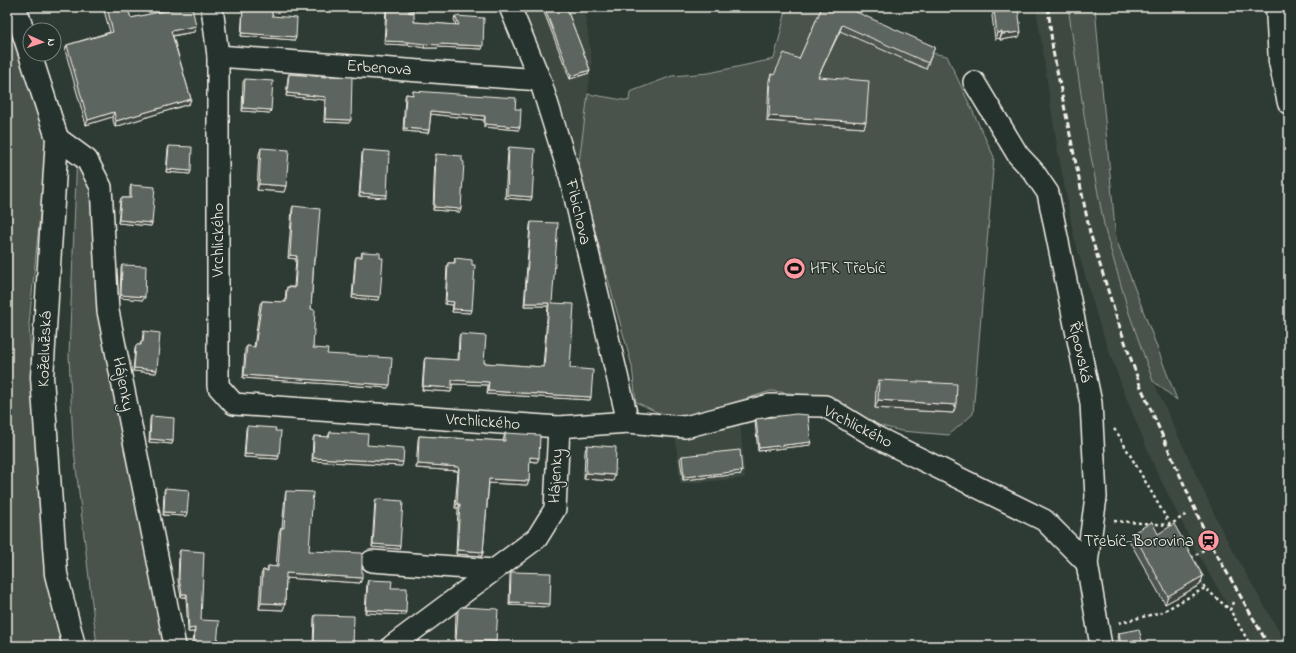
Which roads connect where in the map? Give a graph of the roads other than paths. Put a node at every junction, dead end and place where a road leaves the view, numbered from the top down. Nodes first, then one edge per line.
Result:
1 (15, 7) edge
2 (212, 7) edge
3 (510, 7) edge
4 (1277, 7) edge
5 (22, 29) edge
6 (218, 56) junction
7 (33, 62) edge
8 (540, 80) junction
9 (974, 82) dead end
10 (1289, 103) edge
11 (57, 138) junction
12 (628, 422) junction
13 (559, 427) junction
14 (372, 561) dead end
15 (1087, 562) junction
16 (494, 570) junction
17 (1099, 637) edge
18 (74, 646) edge
19 (175, 646) edge
20 (392, 646) edge

1 - 5 main road, Koželužská
2 - 6 street, Vrchlického
3 - 8 street, Fibichova
4 - 10 main road
6 - 8 street, Erbenova
6 - 13 street, Vrchlického
7 - 11 main road, Koželužská
8 - 12 street, Fibichova
9 - 15 street, Řípovská
11 - 18 main road, Koželužská
11 - 19 street, Hájenky
12 - 13 street, Vrchlického
12 - 15 street, Vrchlického
13 - 16 street, Hájenky
14 - 16 street
15 - 17 street, Řípovská
16 - 20 street, Hájenky

